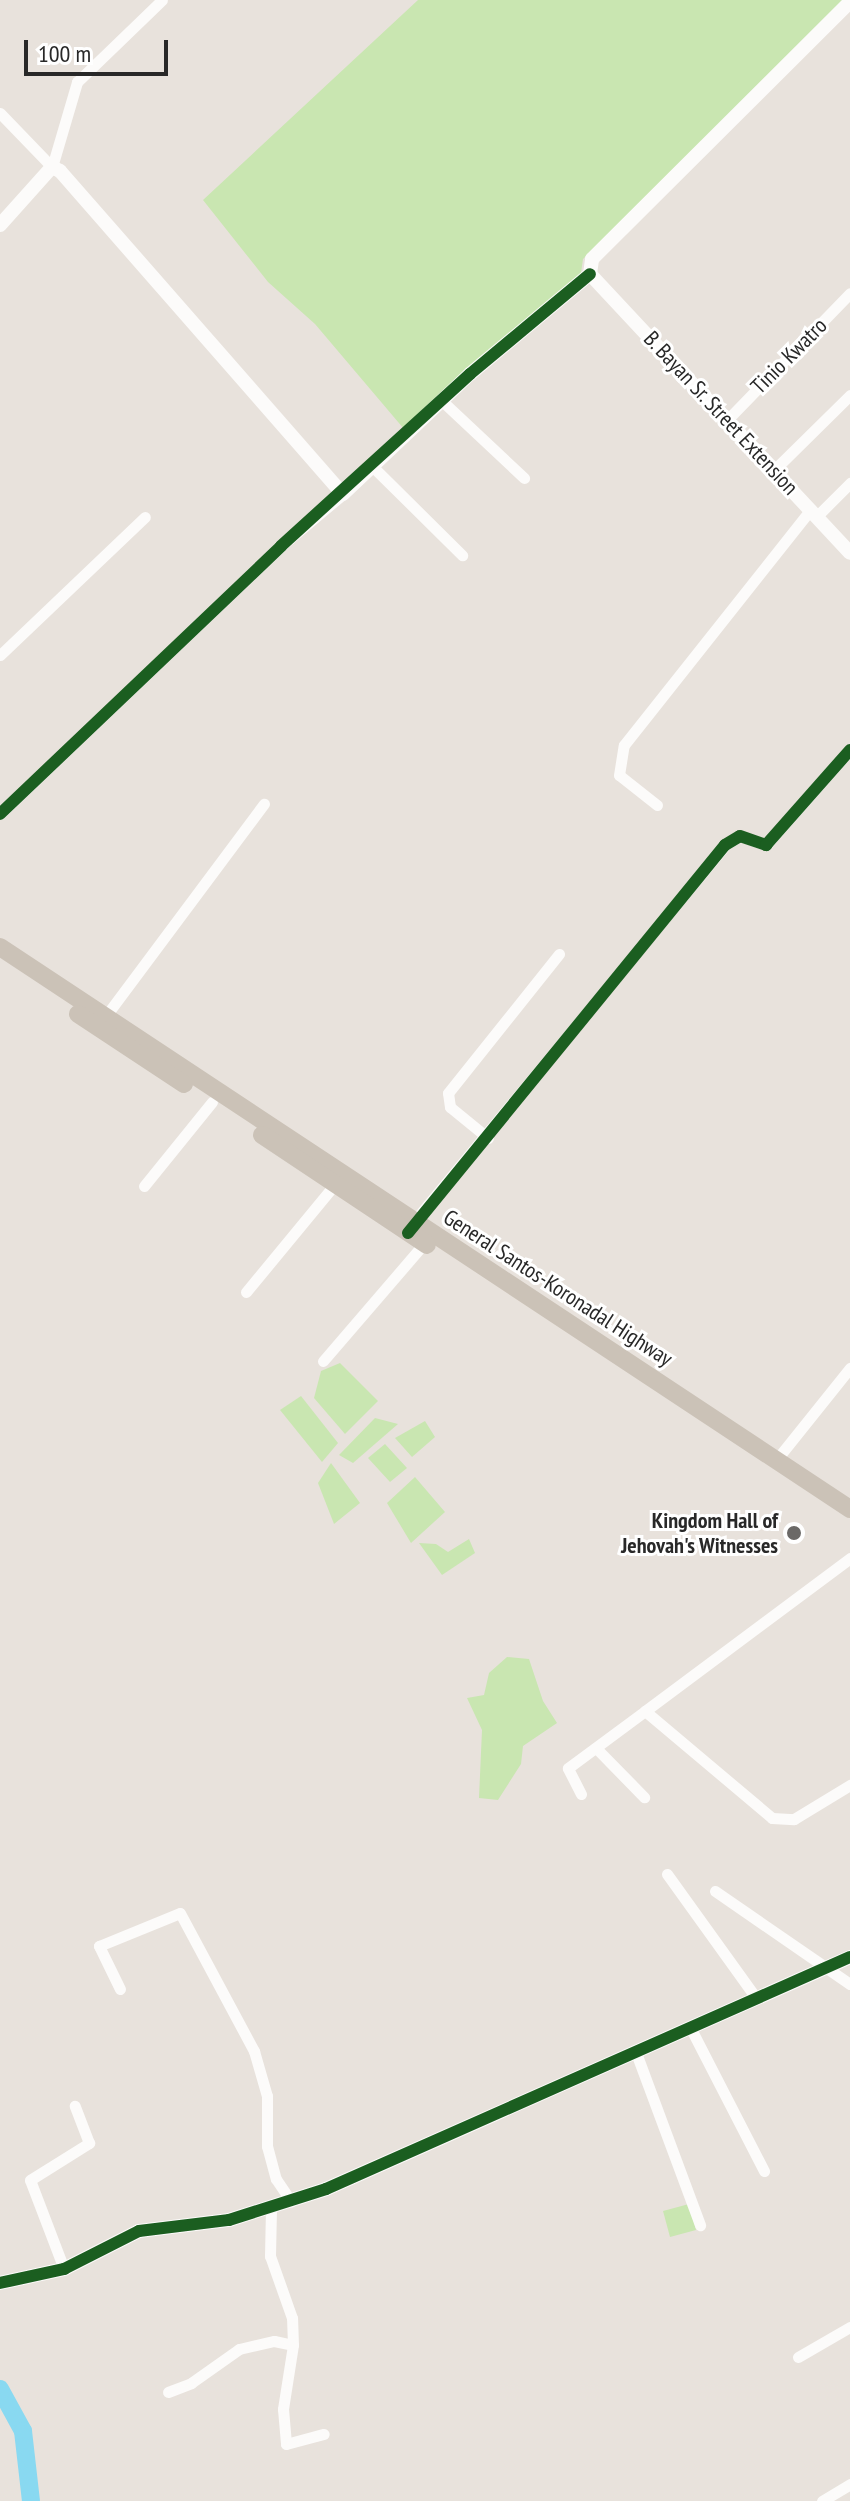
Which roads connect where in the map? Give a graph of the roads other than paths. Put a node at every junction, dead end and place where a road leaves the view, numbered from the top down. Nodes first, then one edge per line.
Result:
1 (162, 0) edge
2 (850, 2) edge
3 (0, 113) edge
4 (52, 167) junction
5 (0, 225) edge
6 (590, 274) junction
7 (850, 293) edge
8 (850, 395) edge
9 (441, 400) junction
10 (728, 419) junction
11 (372, 466) junction
12 (774, 470) junction
13 (524, 478) dead end
14 (850, 483) edge
15 (343, 494) junction
16 (814, 512) junction
17 (145, 517) dead end
18 (850, 553) edge
19 (462, 555) dead end
20 (0, 655) edge
21 (850, 750) edge
22 (264, 804) dead end
23 (657, 805) dead end
24 (0, 814) edge
25 (0, 947) edge
26 (559, 954) dead end
27 (0, 961) edge
28 (105, 1017) junction
29 (212, 1102) junction
30 (488, 1138) junction
31 (335, 1184) junction
32 (144, 1186) dead end
33 (410, 1227) junction
34 (428, 1238) junction
35 (246, 1292) dead end
36 (323, 1361) dead end
37 (850, 1368) edge
38 (777, 1459) junction
39 (850, 1509) edge
40 (850, 1522) edge
41 (850, 1558) edge
42 (645, 1711) junction
43 (596, 1748) junction
44 (850, 1785) edge
45 (581, 1794) dead end
46 (644, 1797) dead end
47 (667, 1874) dead end
48 (715, 1891) dead end
49 (850, 1957) edge
50 (829, 1970) junction
51 (850, 1984) edge
52 (120, 1989) dead end
53 (756, 1998) junction
54 (690, 2027) junction
55 (635, 2050) junction
56 (75, 2106) dead end
57 (764, 2171) dead end
58 (291, 2201) junction
59 (271, 2208) junction
60 (700, 2225) dead end
61 (64, 2269) junction
62 (0, 2283) edge
63 (850, 2327) edge
64 (293, 2345) junction
65 (798, 2357) dead end
66 (168, 2392) dead end
67 (324, 2434) dead end
68 (845, 2491) edge
69 (822, 2501) edge

1 - 4 street
2 - 6 street
3 - 4 street
4 - 5 street
4 - 15 street
6 - 9 street
6 - 10 street, B. Bayan Sr. Street Extension
7 - 10 street, Tinio Kwatro
8 - 12 street
9 - 11 street
9 - 13 street
10 - 12 street, B. Bayan Sr. Street Extension
11 - 15 street
11 - 19 street
12 - 16 street, B. Bayan Sr. Street Extension
14 - 16 street
15 - 24 street
16 - 18 street, B. Bayan Sr. Street Extension
16 - 23 street
17 - 20 street
21 - 30 street
22 - 28 street
25 - 28 highway, General Santos-Koronadal Highway
26 - 30 street
27 - 29 highway, General Santos-Koronadal Highway
28 - 33 highway, General Santos-Koronadal Highway
29 - 31 highway, General Santos-Koronadal Highway
29 - 32 street
30 - 33 street
31 - 33 highway, General Santos-Koronadal Highway
31 - 35 street
33 - 34 highway, General Santos-Koronadal Highway
34 - 36 street
34 - 38 highway, General Santos-Koronadal Highway
34 - 40 highway, General Santos-Koronadal Highway
37 - 38 street
38 - 39 highway, General Santos-Koronadal Highway
41 - 42 street
42 - 43 street
42 - 44 street
43 - 45 street
43 - 46 street
47 - 53 street
48 - 50 street
49 - 50 street
50 - 51 street
50 - 53 street
52 - 58 street
53 - 54 street
54 - 55 street
54 - 57 street
55 - 58 street
55 - 60 street
56 - 61 street
58 - 59 street
59 - 61 street
59 - 64 street
61 - 62 street
63 - 65 street
64 - 66 street
64 - 67 street
68 - 69 street

